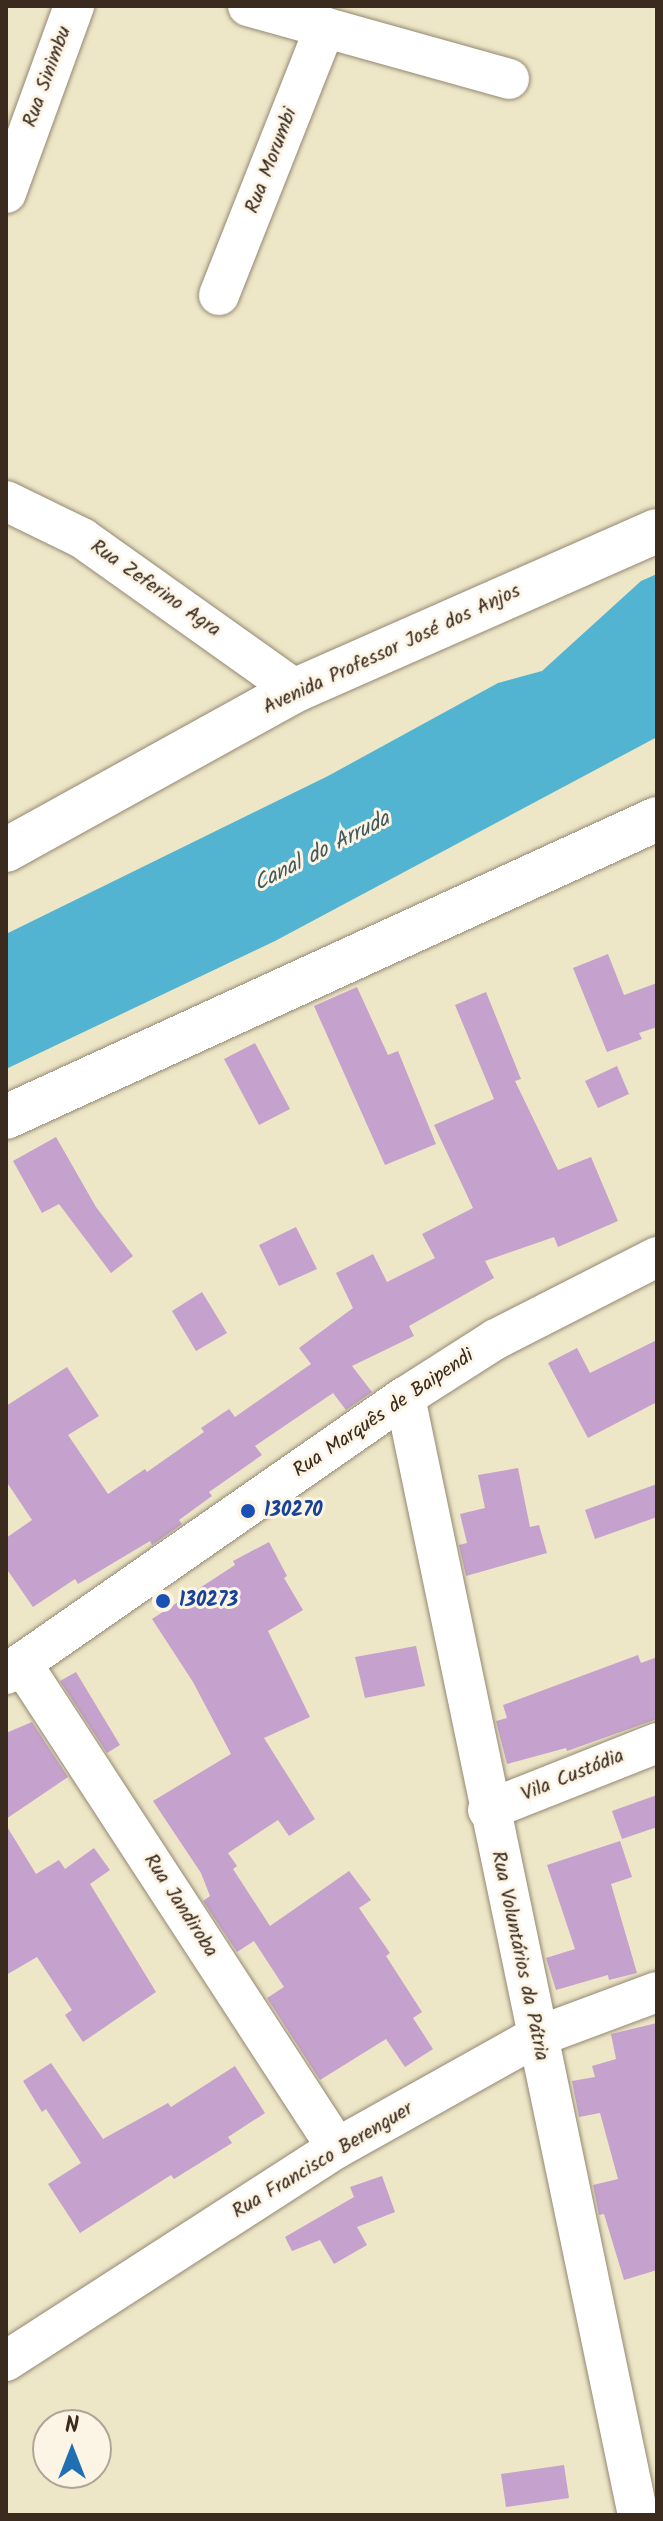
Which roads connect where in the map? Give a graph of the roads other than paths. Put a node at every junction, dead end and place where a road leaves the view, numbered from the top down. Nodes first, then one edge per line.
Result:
1 (74, 6) edge
2 (248, 6) edge
3 (325, 27) junction
4 (509, 79) dead end
5 (6, 193) edge
6 (219, 295) dead end
7 (6, 501) edge
8 (657, 531) edge
9 (296, 690) junction
10 (657, 819) edge
11 (6, 850) edge
12 (6, 1117) edge
13 (657, 1257) edge
14 (405, 1397) junction
15 (14, 1669) edge
16 (657, 1743) edge
17 (488, 1810) junction
18 (657, 1992) edge
19 (536, 2037) junction
20 (337, 2148) junction
21 (6, 2361) edge
22 (638, 2515) edge

1 - 5 street, Rua Sinimbu
2 - 3 street
3 - 4 street
3 - 6 street, Rua Morumbi
7 - 9 street, Rua Zeferino Agra
8 - 9 main road, Avenida Professor José dos Anjos
9 - 11 main road, Avenida Professor José dos Anjos
10 - 12 main road
13 - 14 street, Rua Marquês de Baipendi
14 - 15 street, Rua Marquês de Baipendi
14 - 17 street, Rua Voluntários da Pátria
15 - 20 street, Rua Jandiroba
16 - 17 street, Vila Custódia
17 - 19 street, Rua Voluntários da Pátria
18 - 19 street, Rua Francisco Berenguer
19 - 20 street, Rua Francisco Berenguer
19 - 22 street, Rua Voluntários da Pátria
20 - 21 street, Rua Francisco Berenguer

